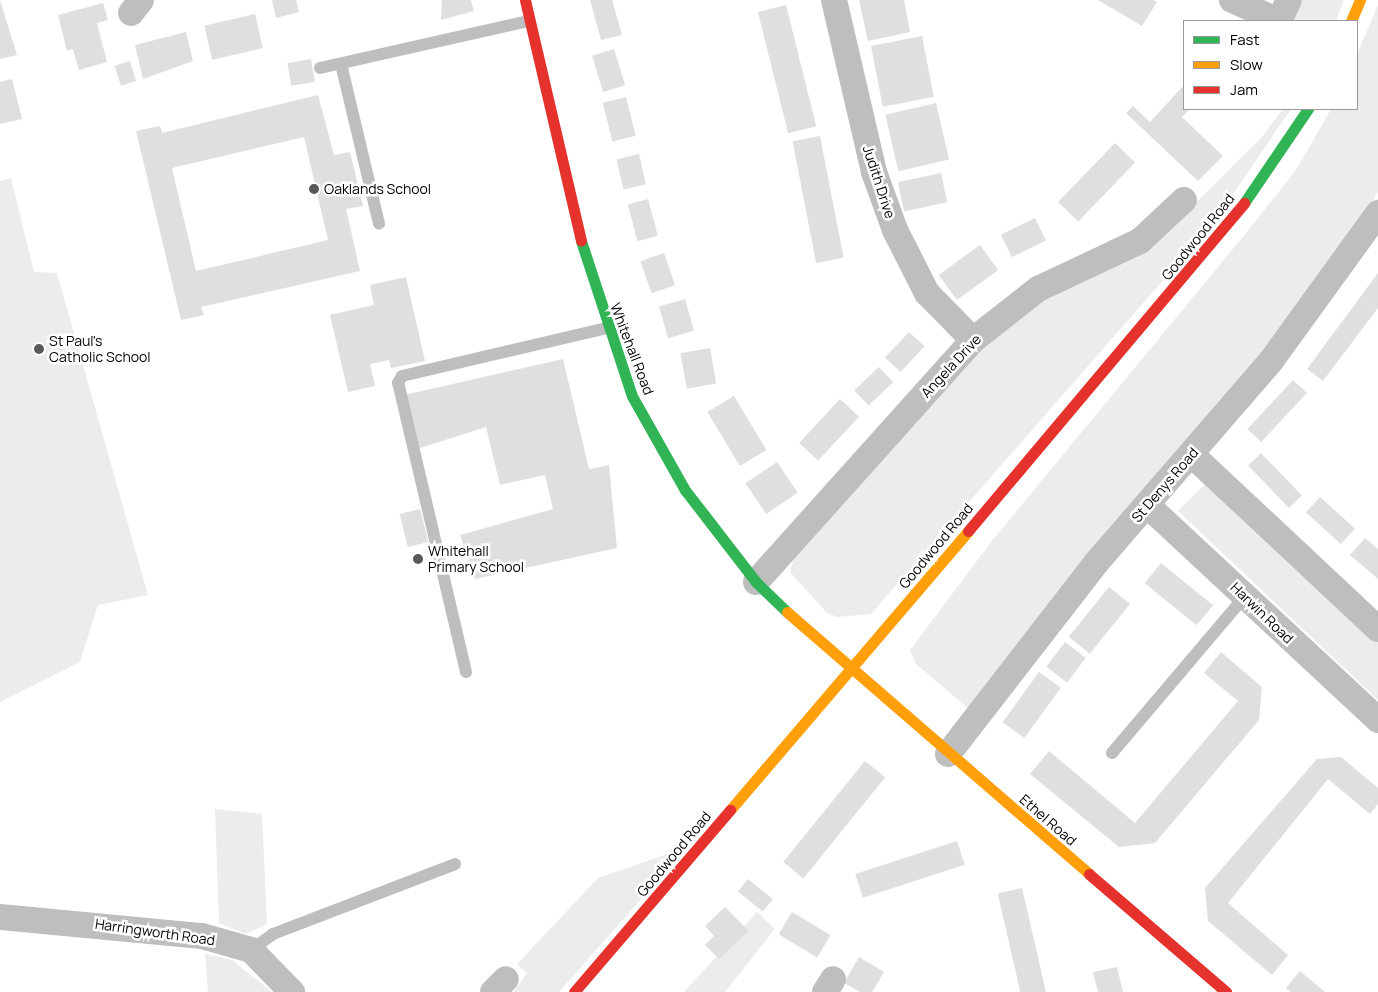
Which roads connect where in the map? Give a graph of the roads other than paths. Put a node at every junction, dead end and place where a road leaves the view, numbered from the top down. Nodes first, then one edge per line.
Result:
1 (525, 0) edge
2 (834, 0) edge
3 (1232, 0) edge
4 (1289, 0) edge
5 (1360, 0) edge
6 (530, 20) junction
7 (1277, 20) edge
8 (1279, 20) edge
9 (1351, 20) edge
10 (341, 64) junction
11 (320, 68) dead end
12 (1307, 110) edge
13 (1184, 200) dead end
14 (1378, 213) edge
15 (379, 224) dead end
16 (606, 328) junction
17 (973, 340) junction
18 (1191, 454) junction
19 (1147, 505) junction
20 (756, 582) junction
21 (1246, 595) junction
22 (1378, 629) edge
23 (851, 670) junction
24 (466, 672) dead end
25 (1378, 720) edge
26 (1112, 753) dead end
27 (948, 754) junction
28 (455, 864) dead end
29 (0, 917) edge
30 (251, 950) junction
31 (292, 992) edge
32 (574, 992) edge
33 (1226, 992) edge

1 - 6 street, Whitehall Road
2 - 17 street, Judith Drive
3 - 7 street
4 - 8 street
5 - 9 street
6 - 10 lane
6 - 16 street, Whitehall Road
10 - 11 lane
10 - 15 lane
12 - 23 street, Goodwood Road
13 - 17 street, Angela Drive
14 - 18 street, St Denys Road
16 - 20 street, Whitehall Road
16 - 24 lane
17 - 20 street, Angela Drive
18 - 19 street, St Denys Road
18 - 22 street
19 - 21 street, Harwin Road
19 - 27 street, St Denys Road
20 - 23 street, Whitehall Road
21 - 25 street, Harwin Road
21 - 26 lane
23 - 27 street, Ethel Road
23 - 32 street, Goodwood Road
27 - 33 street, Ethel Road
28 - 30 lane
29 - 30 street, Harringworth Road
30 - 31 street, Harringworth Road

